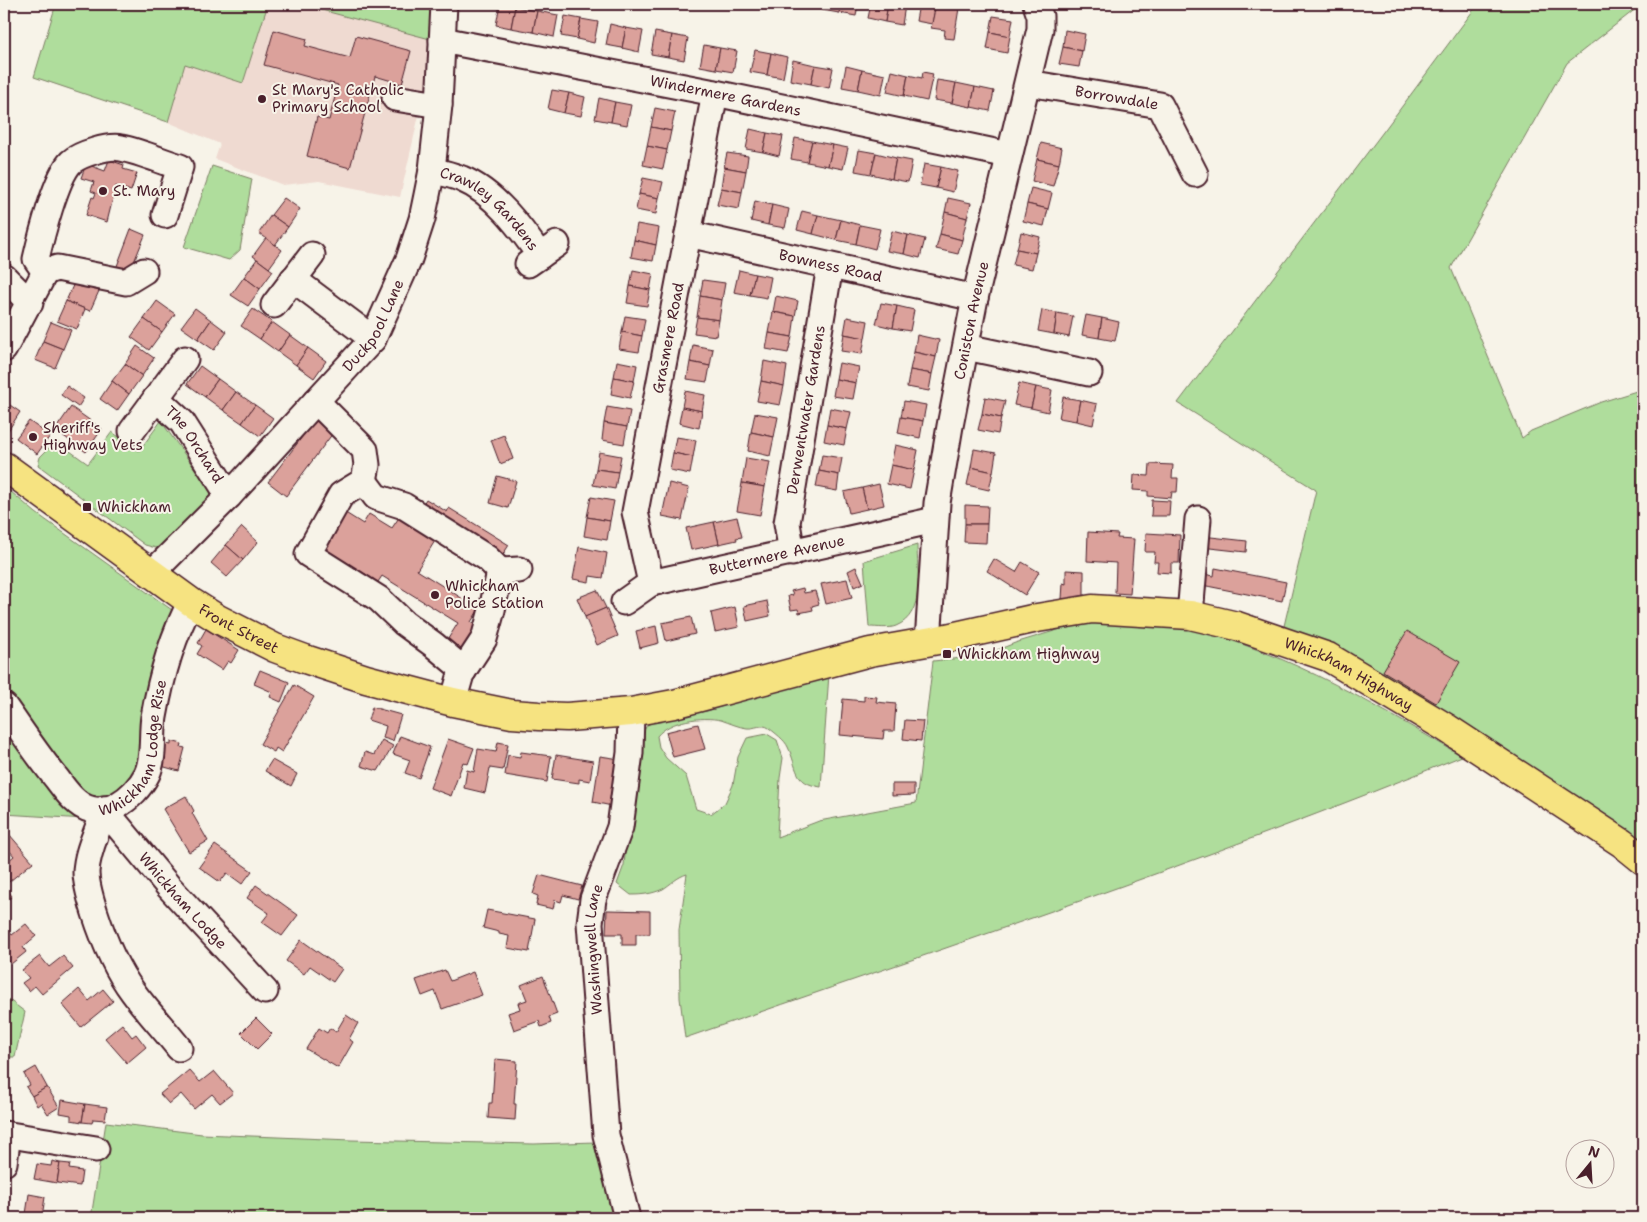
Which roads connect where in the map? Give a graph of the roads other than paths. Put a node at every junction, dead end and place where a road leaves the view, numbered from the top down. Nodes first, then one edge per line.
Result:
1 (444, 4) edge
2 (1038, 4) edge
3 (442, 40) junction
4 (1028, 83) junction
5 (715, 93) junction
6 (395, 98) dead end
7 (439, 105) junction
8 (1009, 155) junction
9 (432, 170) junction
10 (1195, 174) dead end
11 (165, 215) dead end
12 (688, 234) junction
13 (312, 255) dead end
14 (542, 255) dead end
15 (830, 266) junction
16 (144, 271) dead end
17 (45, 272) junction
18 (4, 277) edge
19 (293, 279) junction
20 (975, 298) junction
21 (30, 302) junction
22 (274, 305) dead end
23 (373, 339) junction
24 (966, 347) junction
25 (4, 349) edge
26 (185, 359) dead end
27 (1089, 373) dead end
28 (156, 398) junction
29 (316, 401) junction
30 (132, 431) dead end
31 (4, 466) edge
32 (364, 481) junction
33 (229, 496) junction
34 (1198, 519) dead end
35 (935, 520) junction
36 (792, 553) junction
37 (151, 574) junction
38 (651, 583) junction
39 (190, 602) junction
40 (624, 602) dead end
41 (1190, 615) junction
42 (928, 642) junction
43 (464, 670) junction
44 (453, 702) junction
45 (4, 706) edge
46 (631, 712) junction
47 (512, 714) joint
48 (104, 810) junction
49 (1643, 860) edge
50 (265, 991) dead end
51 (180, 1048) dead end
52 (6, 1135) edge
53 (96, 1149) dead end
54 (4, 1163) edge
55 (627, 1218) edge

1 - 3 street, Duckpool Lane
2 - 4 street, Coniston Avenue
3 - 5 street, Windermere Gardens
3 - 7 street, Duckpool Lane
4 - 8 street, Coniston Avenue
4 - 10 street, Borrowdale
5 - 8 street, Windermere Gardens
5 - 12 street, Grasmere Road
6 - 7 street
7 - 9 street, Duckpool Lane
8 - 20 street, Coniston Avenue
9 - 14 street, Crawley Gardens
9 - 23 street, Duckpool Lane
11 - 17 street
12 - 15 street, Bowness Road
12 - 38 street, Grasmere Road
13 - 19 street
15 - 20 street, Bowness Road
15 - 36 street, Derwentwater Gardens
16 - 17 street
17 - 21 street
18 - 21 street
19 - 22 street
19 - 23 street
20 - 24 street, Coniston Avenue
21 - 25 street
23 - 29 street, Duckpool Lane
24 - 27 street
24 - 35 street, Coniston Avenue
26 - 28 street, The Orchard
28 - 30 street, The Orchard
28 - 33 street, The Orchard
29 - 32 street
29 - 33 street, Duckpool Lane
31 - 37 main road, Front Street
32 - 43 street
32 - 43 street
33 - 37 street, Duckpool Lane
34 - 41 street
35 - 36 street, Buttermere Avenue
35 - 42 street, Coniston Avenue
36 - 38 street, Buttermere Avenue
37 - 39 main road, Front Street
38 - 40 street, Buttermere Avenue
39 - 44 main road, Front Street
39 - 48 street, Whickham Lodge Rise
41 - 42 main road, Whickham Highway
41 - 49 main road, Whickham Highway
42 - 46 main road, Whickham Highway
43 - 44 street
44 - 47 main road, Front Street
45 - 48 street
46 - 47 main road, Whickham Highway
46 - 55 street, Washingwell Lane
48 - 50 street, Whickham Lodge
48 - 51 street, Whickham Lodge Rise
52 - 53 street
52 - 54 street

